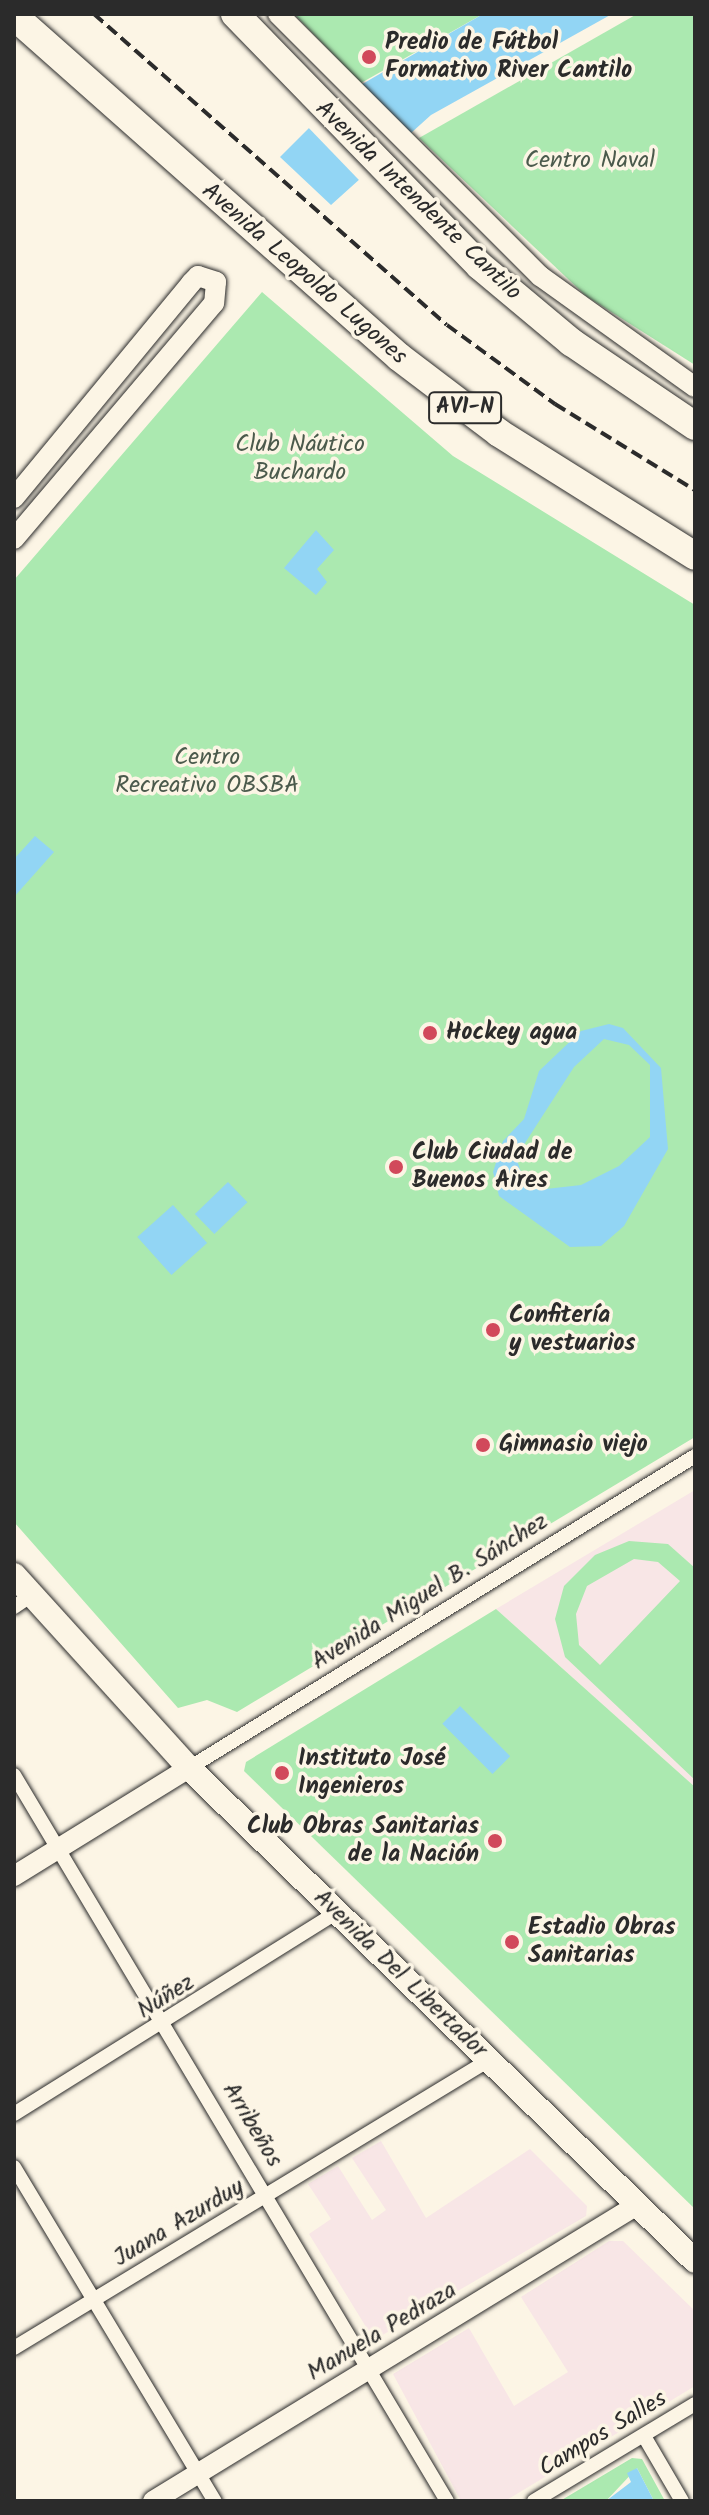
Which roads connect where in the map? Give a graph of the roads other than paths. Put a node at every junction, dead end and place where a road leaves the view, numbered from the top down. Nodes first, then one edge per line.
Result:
1 (235, 14) edge
2 (278, 14) edge
3 (14, 16) edge
4 (695, 387) edge
5 (695, 426) edge
6 (14, 498) edge
7 (14, 539) edge
8 (695, 556) edge
9 (695, 1456) edge
10 (14, 1575) edge
11 (23, 1601) edge
12 (189, 1768) junction
13 (14, 1775) edge
14 (59, 1849) junction
15 (14, 1876) edge
16 (337, 1912) junction
17 (164, 2024) junction
18 (489, 2060) junction
19 (14, 2114) edge
20 (14, 2167) edge
21 (268, 2194) junction
22 (637, 2205) junction
23 (695, 2261) edge
24 (95, 2300) junction
25 (14, 2348) edge
26 (372, 2369) junction
27 (695, 2404) edge
28 (644, 2436) junction
29 (199, 2473) junction
30 (153, 2501) edge
31 (215, 2501) edge
32 (447, 2501) edge
33 (534, 2501) edge
34 (682, 2501) edge

1 - 5 highway, Avenida Intendente Cantilo
2 - 4 street, Avenida Intendente Cantilo
3 - 8 highway, Avenida Leopoldo Lugones / AV1-N
6 - 7 street
9 - 12 street, Avenida Miguel B. Sánchez
10 - 11 main road, Avenida Del Libertador
11 - 12 main road, Avenida Del Libertador
12 - 14 street
12 - 16 main road, Avenida Del Libertador
13 - 14 street, Arribeños
14 - 15 street
14 - 17 street, Arribeños
16 - 17 street, Núñez
16 - 18 main road, Avenida Del Libertador
17 - 19 street, Núñez
17 - 21 street, Arribeños
18 - 21 street, Juana Azurduy
18 - 22 main road, Avenida Del Libertador
20 - 24 street
21 - 24 street, Juana Azurduy
21 - 26 street, Arribeños
22 - 23 main road, Avenida Del Libertador
22 - 26 street, Manuela Pedraza
24 - 25 street, Juana Azurduy
24 - 29 street
26 - 29 street, Manuela Pedraza
26 - 32 street, Arribeños
27 - 28 street, Campos Salles
28 - 33 street, Campos Salles
28 - 34 street
29 - 30 street, Manuela Pedraza
29 - 31 street

